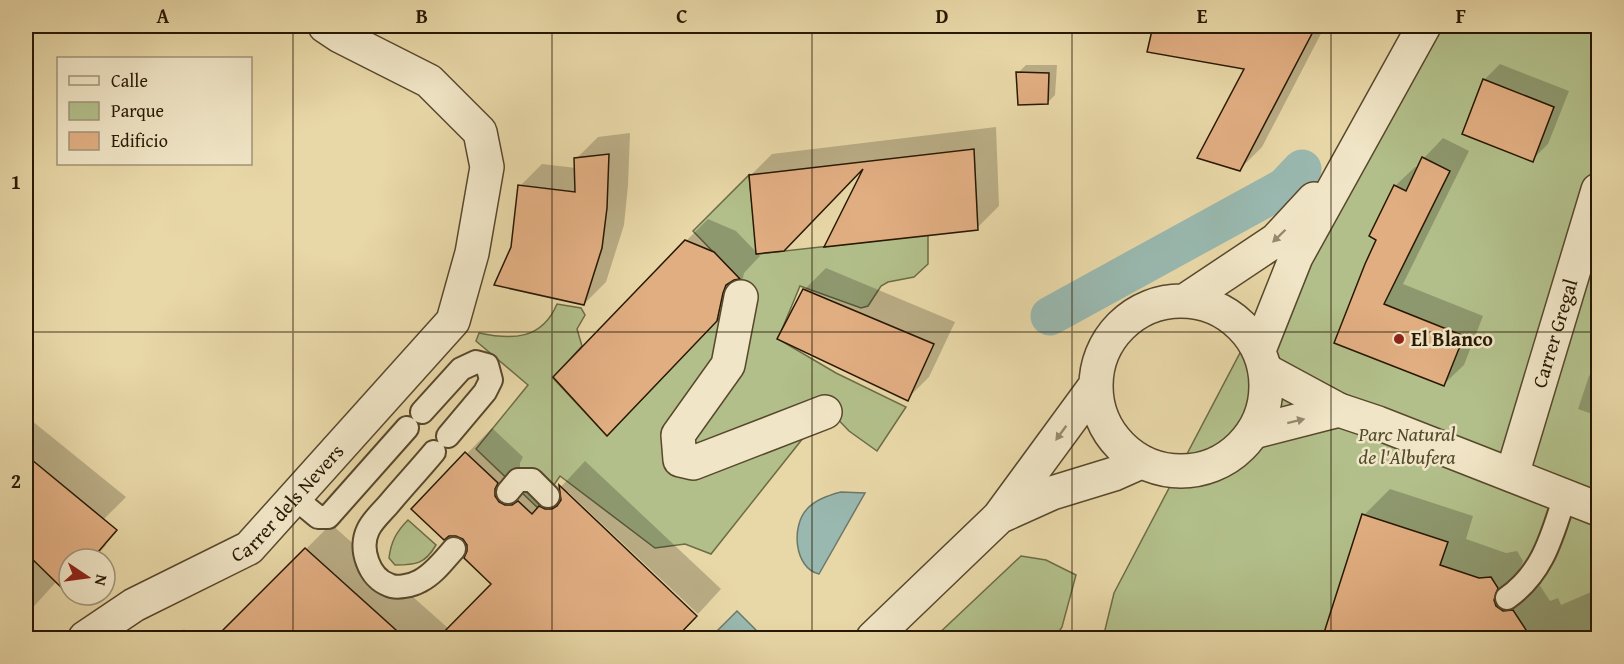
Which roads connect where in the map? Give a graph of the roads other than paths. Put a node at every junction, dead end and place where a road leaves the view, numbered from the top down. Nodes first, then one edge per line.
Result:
1 (325, 26) edge
2 (1424, 26) edge
3 (1348, 163) junction
4 (1599, 190) edge
5 (741, 297) dead end
6 (1186, 300) junction
7 (1262, 360) junction
8 (1095, 386) junction
9 (1340, 410) junction
10 (825, 412) dead end
11 (1253, 432) junction
12 (1141, 462) junction
13 (1512, 475) junction
14 (508, 492) dead end
15 (548, 496) dead end
16 (1565, 496) junction
17 (295, 498) junction
18 (1599, 509) edge
19 (999, 517) junction
20 (454, 549) dead end
21 (1507, 598) dead end
22 (85, 639) edge
23 (873, 639) edge

1 - 17 street, Carrer dels Nevers
2 - 3 street
3 -> 6 street
3 - 7 street
4 - 13 street, Carrer Gregal
5 - 10 street
6 - 7 street
6 - 8 street
7 - 9 street
7 - 11 street
8 - 12 street
8 -> 19 street
11 -> 9 street
9 - 13 street
11 - 12 street
12 - 19 street
13 - 16 street
14 - 15 lane
16 - 18 street
16 - 21 lane
17 - 20 lane
17 - 22 street, Carrer dels Nevers
19 - 23 street

